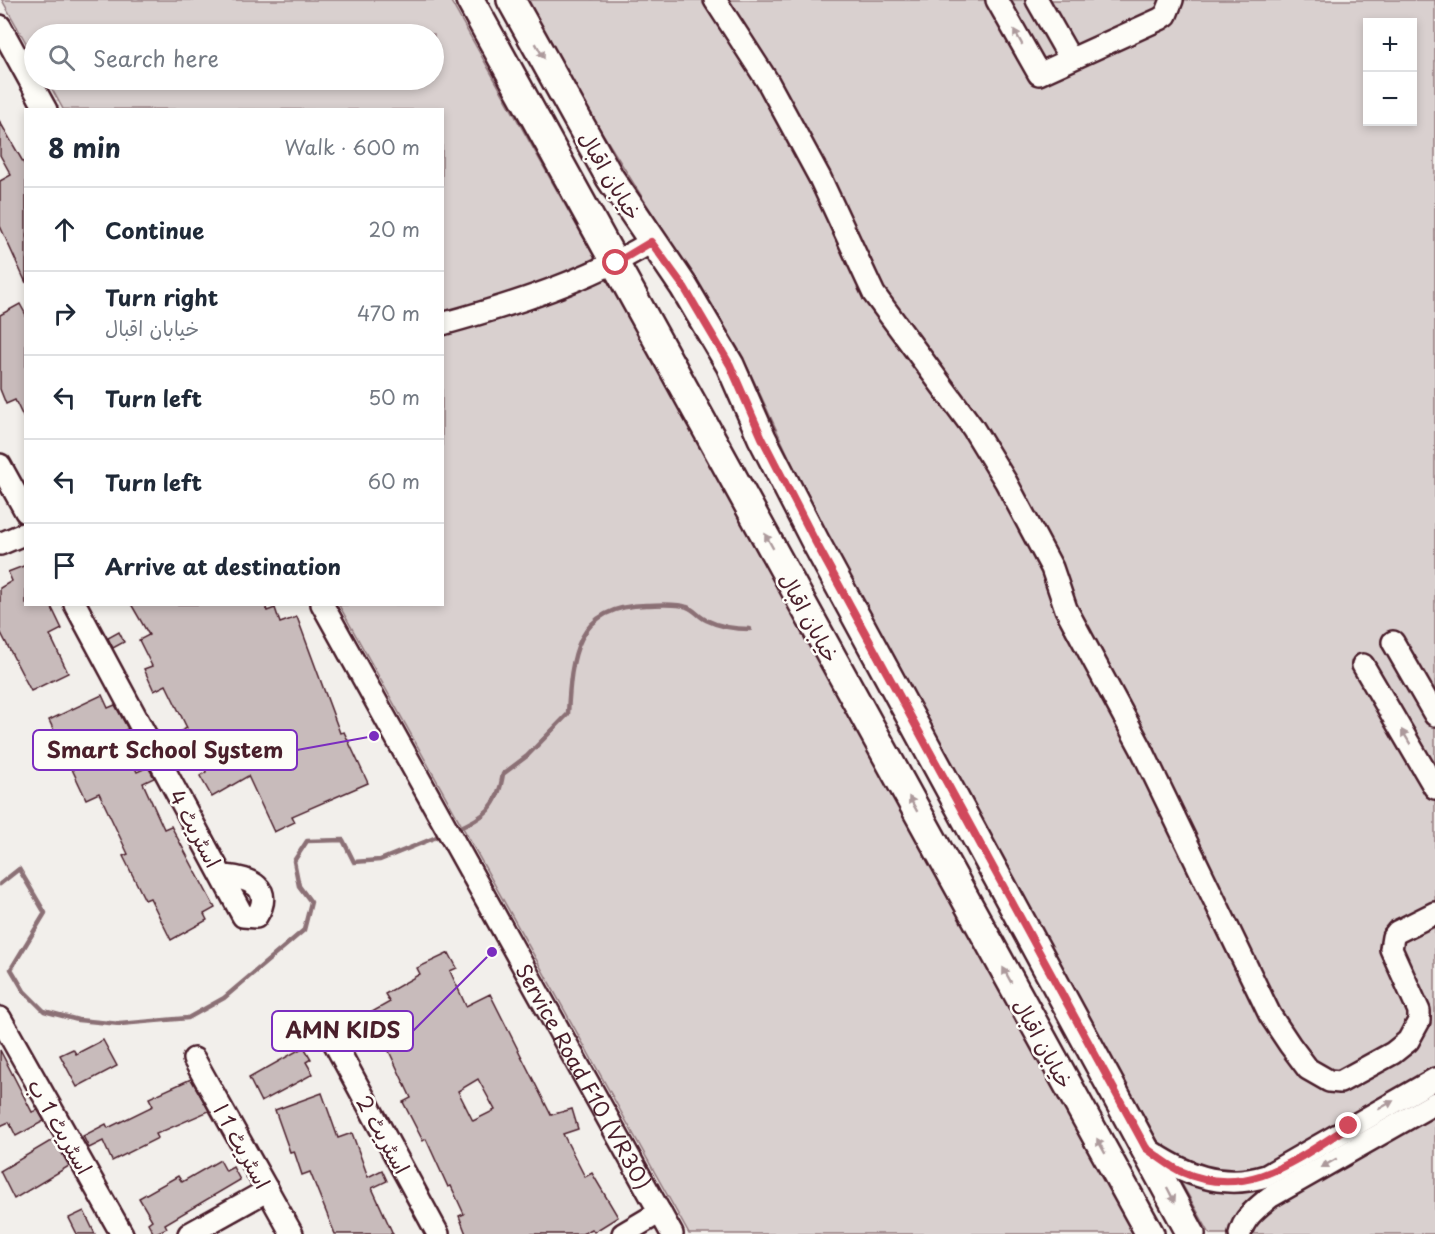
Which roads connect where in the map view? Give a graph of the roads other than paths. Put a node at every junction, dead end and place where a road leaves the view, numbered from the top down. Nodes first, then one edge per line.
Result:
1 (470, 0) edge
2 (512, 0) edge
3 (715, 0) edge
4 (997, 0) edge
5 (1037, 0) edge
6 (1172, 0) edge
7 (0, 26) edge
8 (1070, 58) junction
9 (24, 70) edge
10 (35, 90) edge
11 (45, 108) edge
12 (651, 242) junction
13 (616, 263) junction
14 (444, 323) edge
15 (0, 465) edge
16 (24, 508) edge
17 (24, 534) edge
18 (0, 544) edge
19 (76, 606) edge
20 (323, 606) edge
21 (1393, 642) dead end
22 (1363, 665) dead end
23 (1435, 715) edge
24 (1435, 788) edge
25 (225, 876) dead end
26 (1435, 913) edge
27 (0, 1018) edge
28 (329, 1034) dead end
29 (194, 1059) dead end
30 (1435, 1079) edge
31 (1435, 1103) edge
32 (1146, 1148) junction
33 (268, 1190) junction
34 (660, 1212) junction
35 (122, 1234) edge
36 (189, 1234) edge
37 (292, 1234) edge
38 (438, 1234) edge
39 (623, 1234) edge
40 (672, 1234) edge
41 (1150, 1234) edge
42 (1191, 1234) edge
43 (1240, 1234) edge

1 - 13 main road, خیابان اقبال
2 -> 12 main road, خیابان اقبال
3 - 26 street
8 -> 4 street
5 - 8 street
6 - 8 street
7 - 9 street
10 - 11 street
12 - 13 street
12 - 32 main road, خیابان اقبال
13 - 14 street
41 -> 13 main road, خیابان اقبال
15 - 16 street
17 - 18 street
19 - 25 street, اسٹریٹ 4
20 - 34 street, Service Road F10 (VR30)
21 - 23 street
24 -> 22 street
27 - 35 street, اسٹریٹ 1 ب
28 - 38 street, اسٹریٹ 2
29 - 33 street, اسٹریٹ 1 ا
32 -> 30 street
31 -> 43 street
32 -> 42 main road, خیابان اقبال
33 - 36 street
33 - 37 street, اسٹریٹ 1 ا
34 - 39 street
34 - 40 street, Service Road F10 (VR30)

